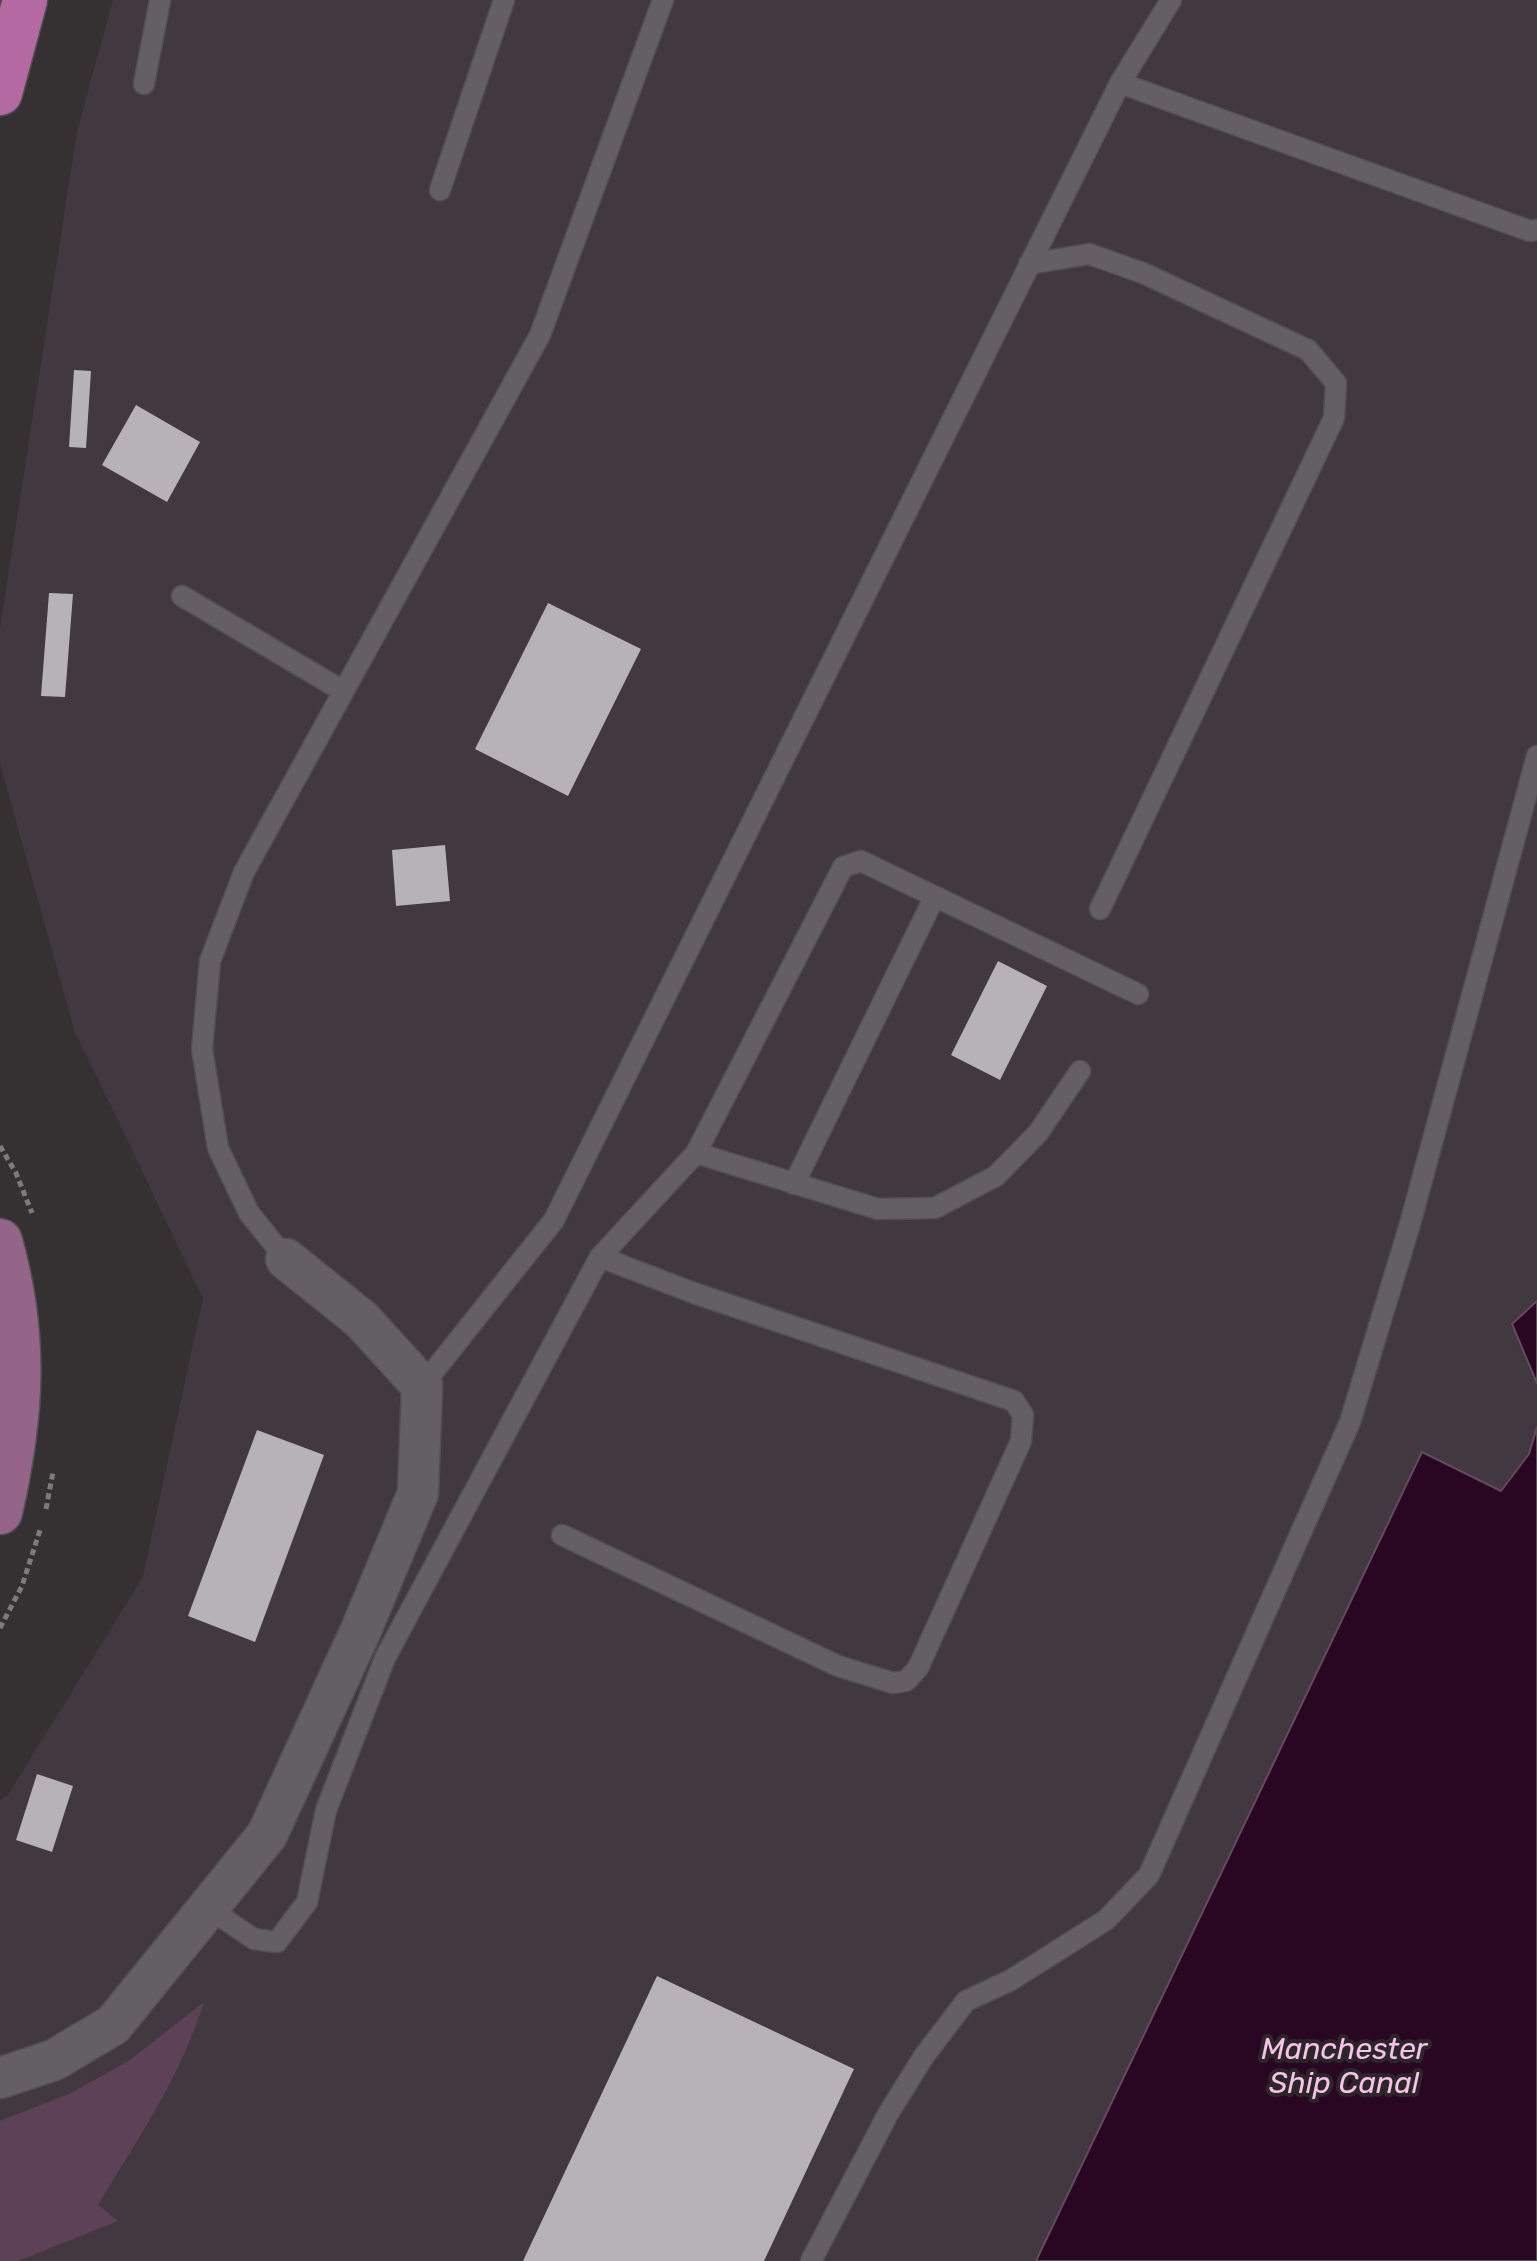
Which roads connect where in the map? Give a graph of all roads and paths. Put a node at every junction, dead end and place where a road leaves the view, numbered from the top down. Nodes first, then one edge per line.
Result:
1 (25, 0) edge
2 (160, 0) edge
3 (504, 0) edge
4 (663, 0) edge
5 (1171, 0) edge
6 (1120, 83) junction
7 (144, 84) dead end
8 (0, 93) edge
9 (440, 190) dead end
10 (1537, 230) edge
11 (1029, 264) junction
12 (182, 596) dead end
13 (343, 691) junction
14 (1537, 756) edge
15 (934, 898) junction
16 (1100, 909) dead end
17 (1138, 994) dead end
18 (1080, 1071) dead end
19 (696, 1153) junction
20 (794, 1184) junction
21 (0, 1241) edge
22 (600, 1257) junction
23 (286, 1259) joint
24 (422, 1386) junction
25 (0, 1512) edge
26 (562, 1535) dead end
27 (208, 1908) junction
28 (0, 2078) edge
29 (811, 2261) edge

1 - 8 highway
2 - 7 lane
3 - 9 lane
4 - 13 lane
5 - 6 lane
6 - 10 lane
6 - 11 lane
11 - 16 lane
11 - 24 lane
12 - 13 lane
13 - 23 lane
14 - 29 lane
15 - 17 lane
15 - 19 lane
15 - 20 lane
18 - 20 lane
19 - 20 lane
19 - 22 lane
21 - 25 main road
22 - 26 lane
22 - 27 lane
23 - 24 street
24 - 27 street
27 - 28 street

